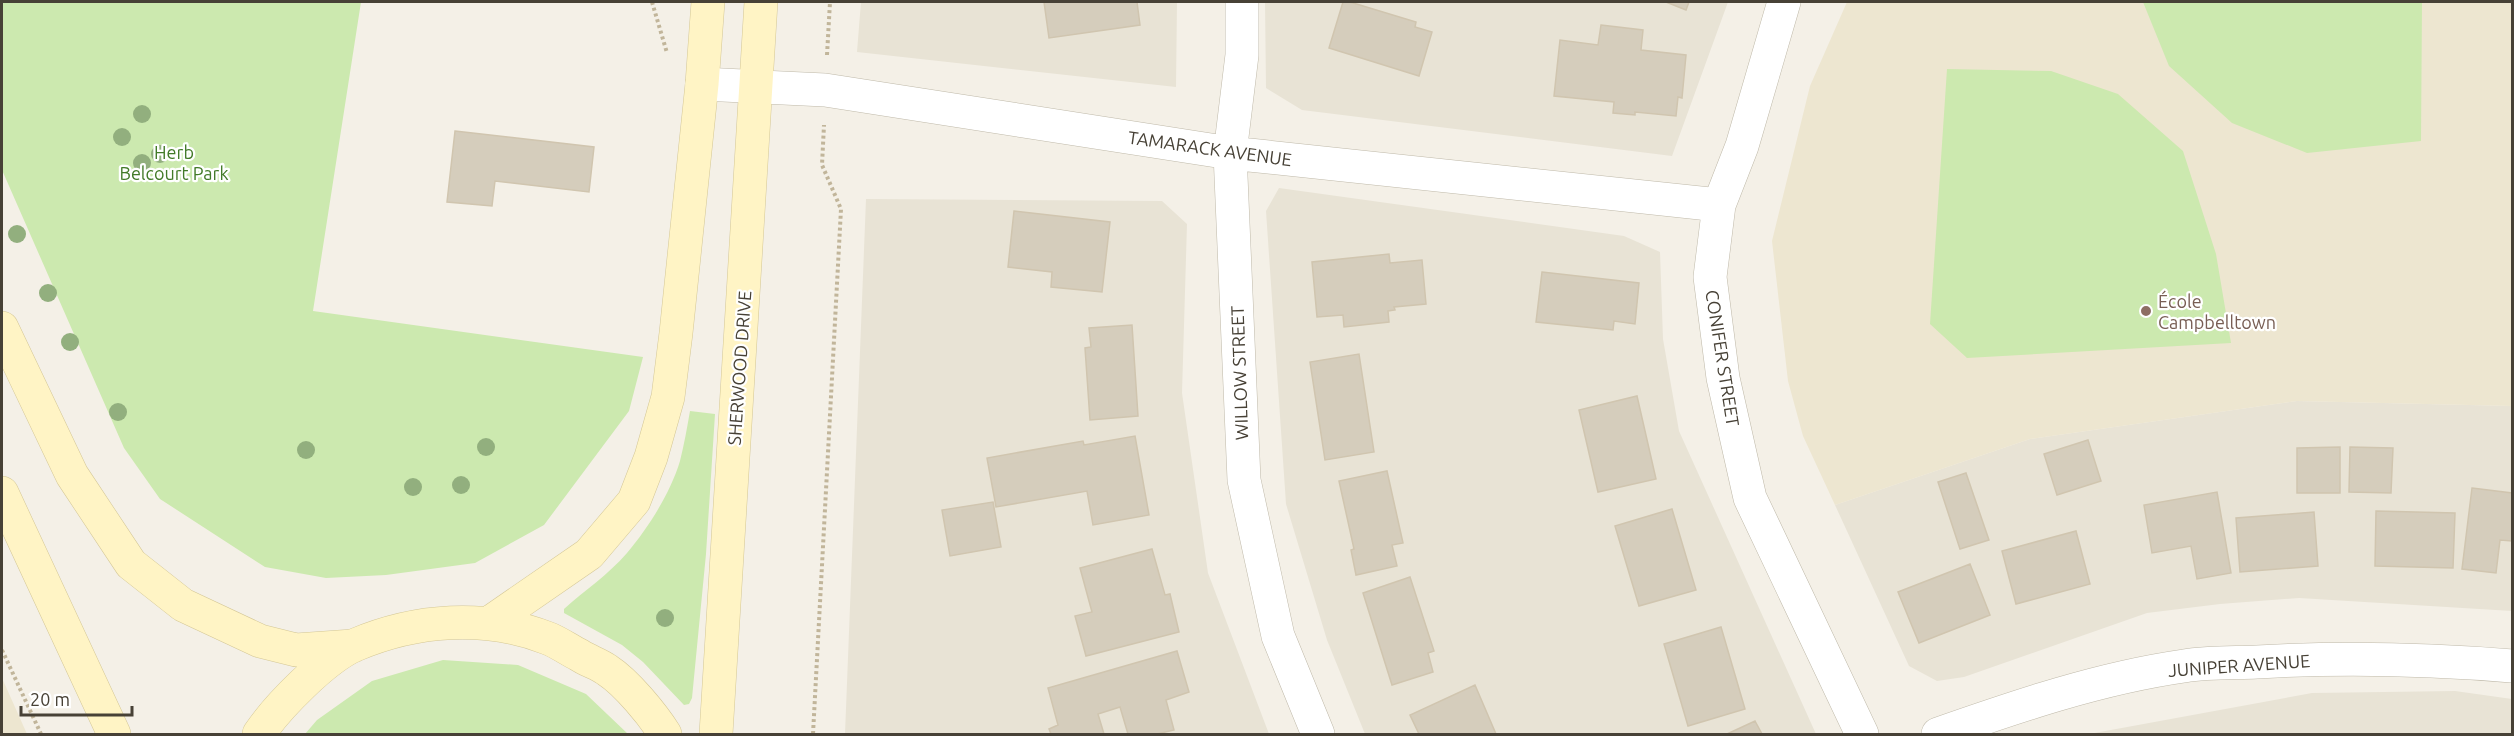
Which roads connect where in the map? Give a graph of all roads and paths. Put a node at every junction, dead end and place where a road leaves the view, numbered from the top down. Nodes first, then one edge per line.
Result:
1 (652, 2) edge
2 (708, 2) edge
3 (761, 2) edge
4 (830, 2) edge
5 (1242, 2) edge
6 (1784, 2) edge
7 (667, 54) dead end
8 (827, 63) dead end
9 (702, 84) junction
10 (757, 88) junction
11 (1230, 153) junction
12 (822, 165) dead end
13 (1719, 205) junction
14 (2, 328) edge
15 (2, 493) edge
16 (489, 623) junction
17 (353, 646) junction
18 (2, 650) edge
19 (2512, 666) edge
20 (41, 735) edge
21 (114, 735) edge
22 (259, 735) edge
23 (665, 735) edge
24 (716, 735) edge
25 (813, 735) edge
26 (1318, 735) edge
27 (1862, 735) edge
28 (1938, 735) edge

1 - 7 path
2 - 9 main road
3 - 10 main road, SHERWOOD DRIVE
4 - 8 path
5 - 11 street, WILLOW STREET
6 - 13 street, CONIFER STREET
9 - 10 street, TAMARACK AVENUE
9 - 16 main road
10 - 11 street, TAMARACK AVENUE
10 - 24 main road, SHERWOOD DRIVE
11 - 13 street, TAMARACK AVENUE
11 - 26 street, WILLOW STREET
12 - 25 path
13 - 27 street, CONIFER STREET
14 - 17 main road
15 - 21 main road
16 - 17 main road
16 - 23 main road
17 - 22 main road
18 - 20 path
19 - 28 street, JUNIPER AVENUE

